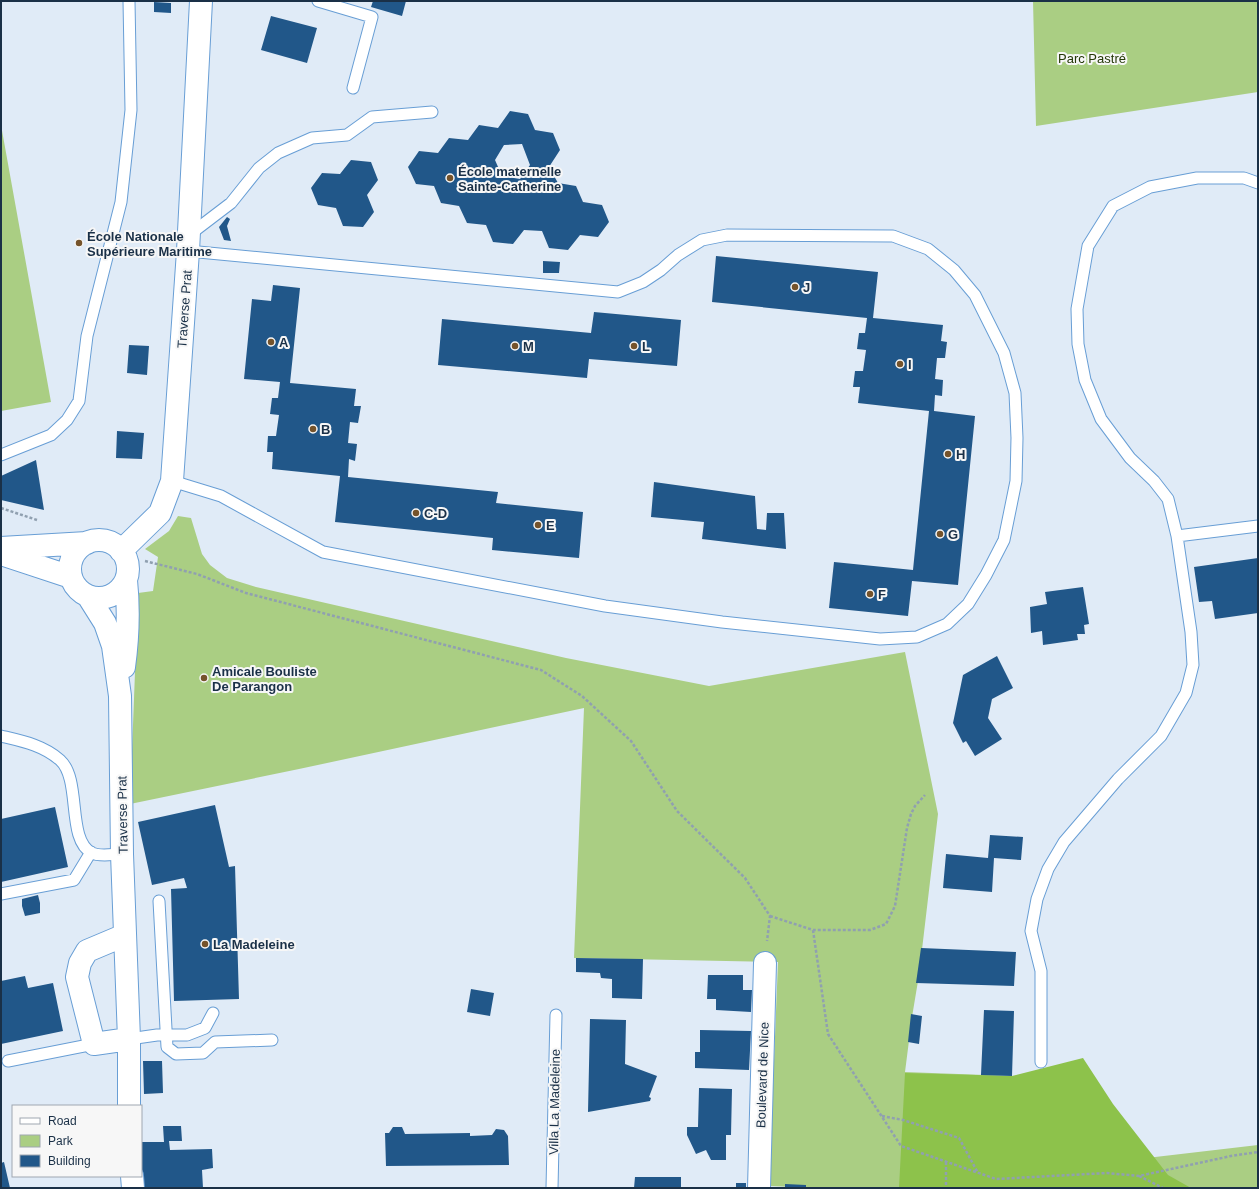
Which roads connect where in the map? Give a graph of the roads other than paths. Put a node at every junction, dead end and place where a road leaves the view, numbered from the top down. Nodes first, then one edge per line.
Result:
1 (129, 1) edge
2 (202, 1) edge
3 (318, 1) edge
4 (353, 88) dead end
5 (432, 112) dead end
6 (1258, 184) edge
7 (188, 243) junction
8 (1, 455) edge
9 (172, 481) junction
10 (1258, 526) edge
11 (1178, 536) junction
12 (87, 543) junction
13 (1, 548) edge
14 (122, 553) junction
15 (1, 554) edge
16 (71, 577) junction
17 (126, 580) junction
18 (88, 596) junction
19 (120, 696) junction
20 (1, 736) edge
21 (91, 852) junction
22 (122, 854) junction
23 (1, 894) edge
24 (159, 901) dead end
25 (125, 935) junction
26 (765, 963) road end
27 (213, 1013) dead end
28 (556, 1015) dead end
29 (167, 1035) junction
30 (129, 1039) junction
31 (272, 1040) dead end
32 (94, 1044) junction
33 (8, 1060) dead end
34 (1041, 1062) dead end
35 (129, 1105) edge
36 (132, 1177) edge
37 (133, 1188) edge
38 (552, 1188) edge
39 (759, 1188) edge

1 - 8 lane
2 - 7 street, Traverse Prat
3 - 4 lane
5 - 7 lane
6 - 11 lane
7 - 9 street, Traverse Prat
7 - 9 lane
9 - 14 street, Traverse Prat
10 - 11 lane
11 - 34 lane
12 - 13 street
12 - 14 street
12 - 16 street
14 - 17 street
15 - 16 street
16 - 18 street
17 - 18 street
17 - 19 street, Traverse Prat
18 - 19 street, Traverse Prat
19 - 22 street, Traverse Prat
20 - 21 lane
21 - 22 lane
21 - 23 lane
22 - 25 street, Traverse Prat
24 - 29 lane
25 - 30 street, Traverse Prat
25 - 32 street
26 - 39 street, Boulevard de Nice
27 - 29 lane
28 - 38 lane, Villa La Madeleine
29 - 30 lane
29 - 31 lane
30 - 32 street
30 - 35 street, Traverse Prat
32 - 33 lane
36 - 37 street

